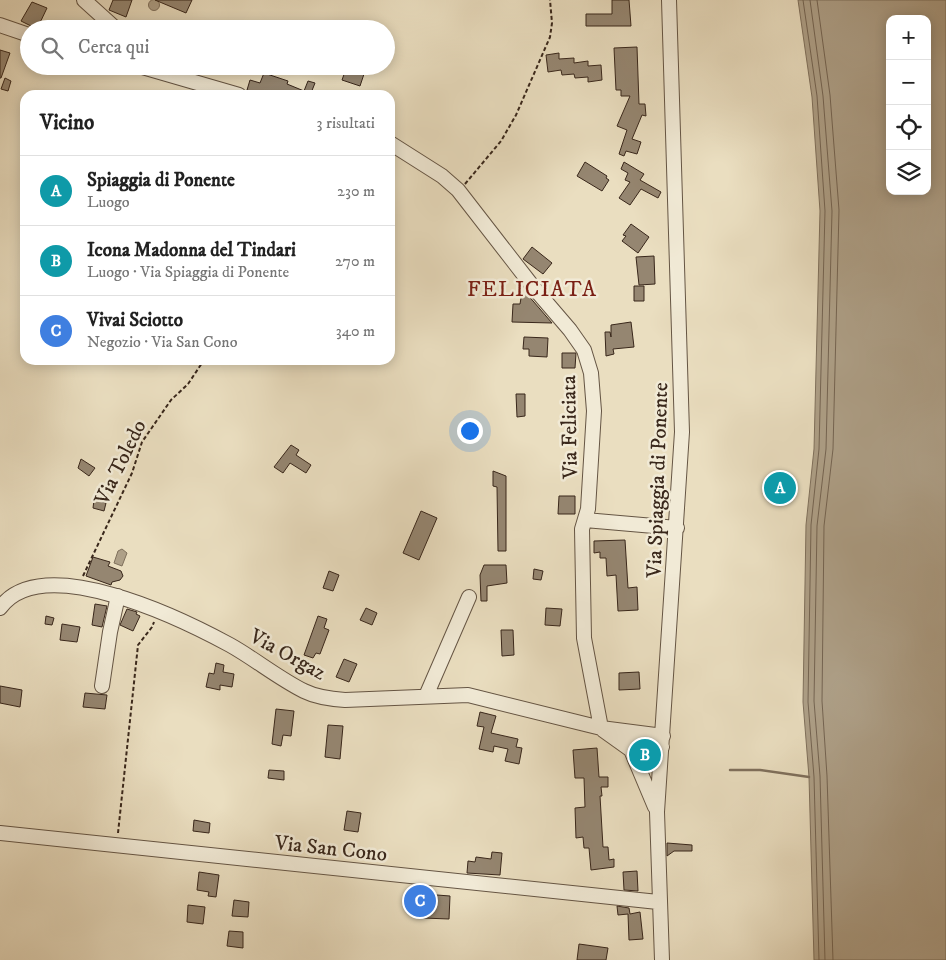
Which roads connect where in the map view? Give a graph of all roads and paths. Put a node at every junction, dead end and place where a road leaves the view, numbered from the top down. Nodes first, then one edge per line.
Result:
1 (84, 0) edge
2 (550, 0) edge
3 (669, 0) edge
4 (106, 20) edge
5 (0, 26) edge
6 (20, 32) edge
7 (177, 75) edge
8 (223, 90) edge
9 (395, 146) edge
10 (458, 190) junction
11 (201, 365) edge
12 (585, 520) junction
13 (677, 528) junction
14 (78, 587) junction
15 (118, 596) junction
16 (469, 597) dead end
17 (0, 608) edge
18 (157, 610) junction
19 (102, 686) dead end
20 (426, 696) junction
21 (601, 728) junction
22 (662, 741) junction
23 (623, 743) junction
24 (657, 812) junction
25 (0, 833) edge
26 (117, 845) junction
27 (658, 902) junction
28 (662, 960) edge

1 - 4 street
2 - 10 path
3 - 13 street, Via Spiaggia di Ponente
5 - 6 street
7 - 8 street
9 - 10 street, Via Feliciata
10 - 12 street, Via Feliciata
11 - 14 path, Via Toledo
12 - 13 street
12 - 21 street, Via Feliciata
13 - 22 street, Via Spiaggia di Ponente
14 - 15 street, Via Orgaz
14 - 17 street, Via Orgaz
15 - 18 street, Via Orgaz
15 - 19 street
16 - 20 street
18 - 20 street, Via Orgaz
18 - 26 path
20 - 21 street, Via Orgaz
21 - 22 street
21 - 23 street
22 - 23 street
22 - 24 street, Via Spiaggia di Ponente
23 - 24 street
24 - 27 street, Via Spiaggia di Ponente
25 - 26 street, Via San Cono
26 - 27 street, Via San Cono
27 - 28 street, Via Spiaggia di Ponente

